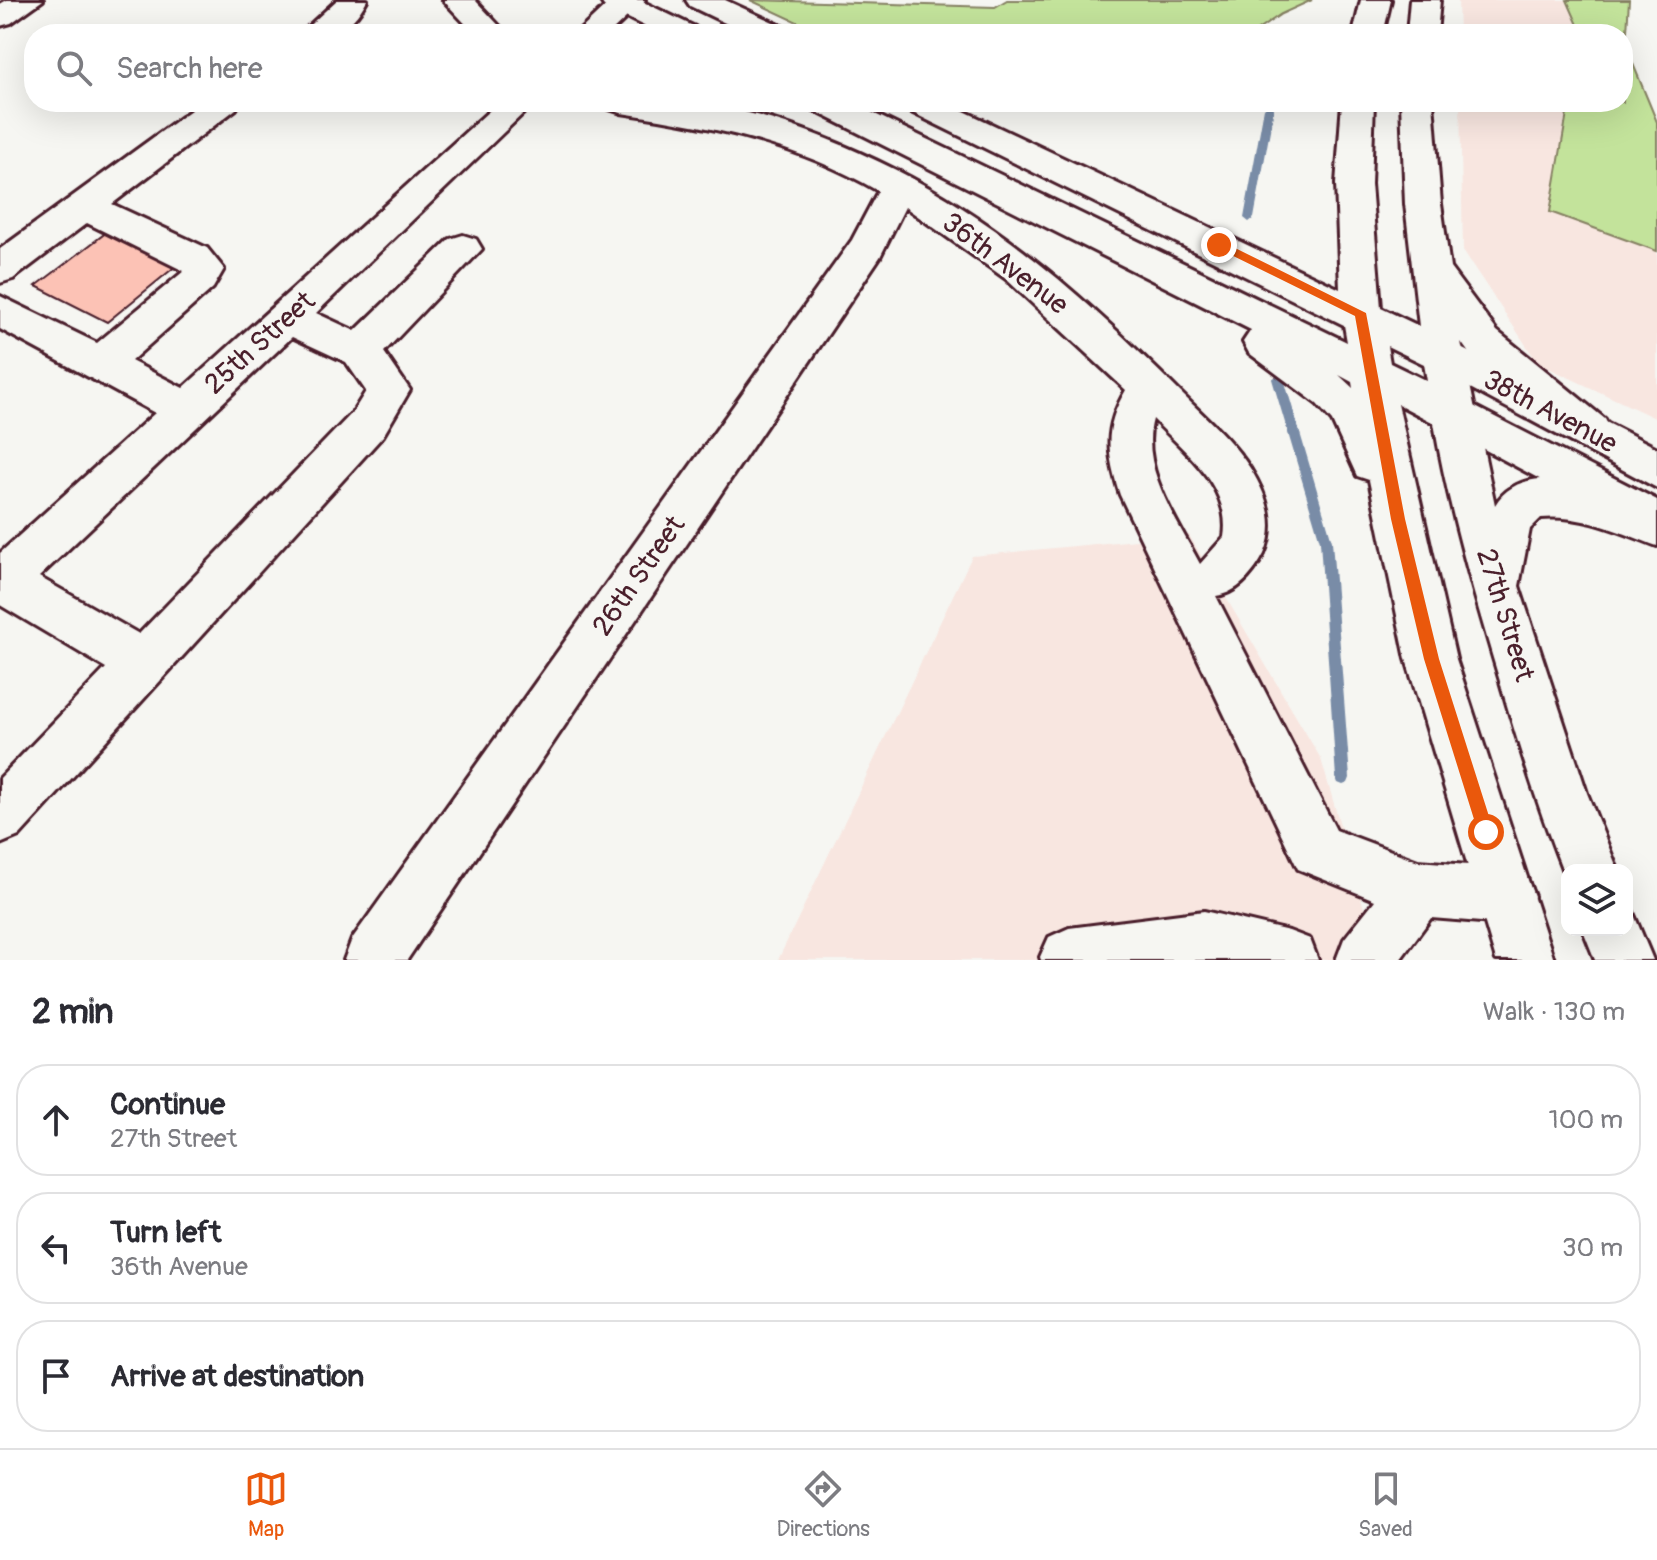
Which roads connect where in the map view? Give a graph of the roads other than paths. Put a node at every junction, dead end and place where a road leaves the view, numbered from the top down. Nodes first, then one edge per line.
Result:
1 (28, 0) edge
2 (352, 0) edge
3 (458, 0) edge
4 (701, 0) edge
5 (1376, 0) edge
6 (1425, 0) edge
7 (623, 2) edge
8 (0, 17) edge
9 (328, 24) edge
10 (482, 24) edge
11 (601, 24) edge
12 (665, 24) edge
13 (752, 24) edge
14 (1370, 24) edge
15 (1423, 24) edge
16 (211, 112) edge
17 (508, 112) edge
18 (668, 112) edge
19 (843, 112) edge
20 (938, 112) edge
21 (1357, 112) edge
22 (1418, 112) edge
23 (897, 188) junction
24 (84, 206) junction
25 (1352, 211) junction
26 (1219, 245) junction
27 (463, 249) dead end
28 (0, 269) edge
29 (1432, 271) junction
30 (1212, 293) junction
31 (0, 311) edge
32 (1360, 313) junction
33 (289, 318) junction
34 (360, 351) junction
35 (1443, 355) junction
36 (100, 364) junction
37 (1370, 370) junction
38 (1150, 389) junction
39 (187, 410) junction
40 (1454, 413) junction
41 (1590, 431) junction
42 (1657, 469) edge
43 (1398, 519) junction
44 (1657, 524) edge
45 (1218, 575) dead end
46 (1, 582) edge
47 (1496, 590) junction
48 (144, 664) junction
49 (0, 817) edge
50 (1588, 864) edge
51 (1418, 889) junction
52 (1506, 896) junction
53 (1614, 936) edge
54 (373, 960) edge
55 (1070, 960) edge
56 (1289, 960) edge
57 (1365, 960) edge
58 (1525, 960) edge
59 (1624, 960) edge

1 - 8 main road
2 - 9 main road
3 - 10 main road
4 - 13 main road
5 - 14 main road
6 - 15 main road
7 - 11 main road
7 - 12 main road
16 - 24 main road
17 - 33 main road, 25th Street
18 - 23 main road, 36th Avenue
19 - 30 main road, 36th Avenue
20 - 26 main road
21 - 25 main road
22 - 29 main road, 27th Street
23 - 38 main road, 36th Avenue
23 - 54 main road, 26th Street
24 - 28 main road
24 - 36 main road
25 - 26 main road
25 - 32 main road
26 - 32 main road
27 - 34 main road
29 - 35 main road, 27th Street
29 - 41 main road
30 - 37 main road, 36th Avenue
30 - 43 main road
31 - 36 main road
32 - 35 main road
32 - 37 main road
33 - 34 main road
33 - 39 main road, 25th Street
34 - 48 main road
35 - 40 main road, 27th Street
35 - 41 main road, 38th Avenue
36 - 39 main road
37 - 40 main road, 36th Avenue
37 - 43 main road
38 - 45 main road, 36th Avenue
38 - 51 main road
39 - 46 main road, 25th Street
40 - 44 main road, 38th Avenue
40 - 47 main road, 27th Street
41 - 42 main road, 38th Avenue
43 - 52 main road
44 - 47 main road
46 - 48 main road
47 - 50 main road, 27th Street
48 - 49 main road
51 - 52 main road
51 - 57 main road
52 - 58 main road
53 - 59 main road
55 - 56 main road

